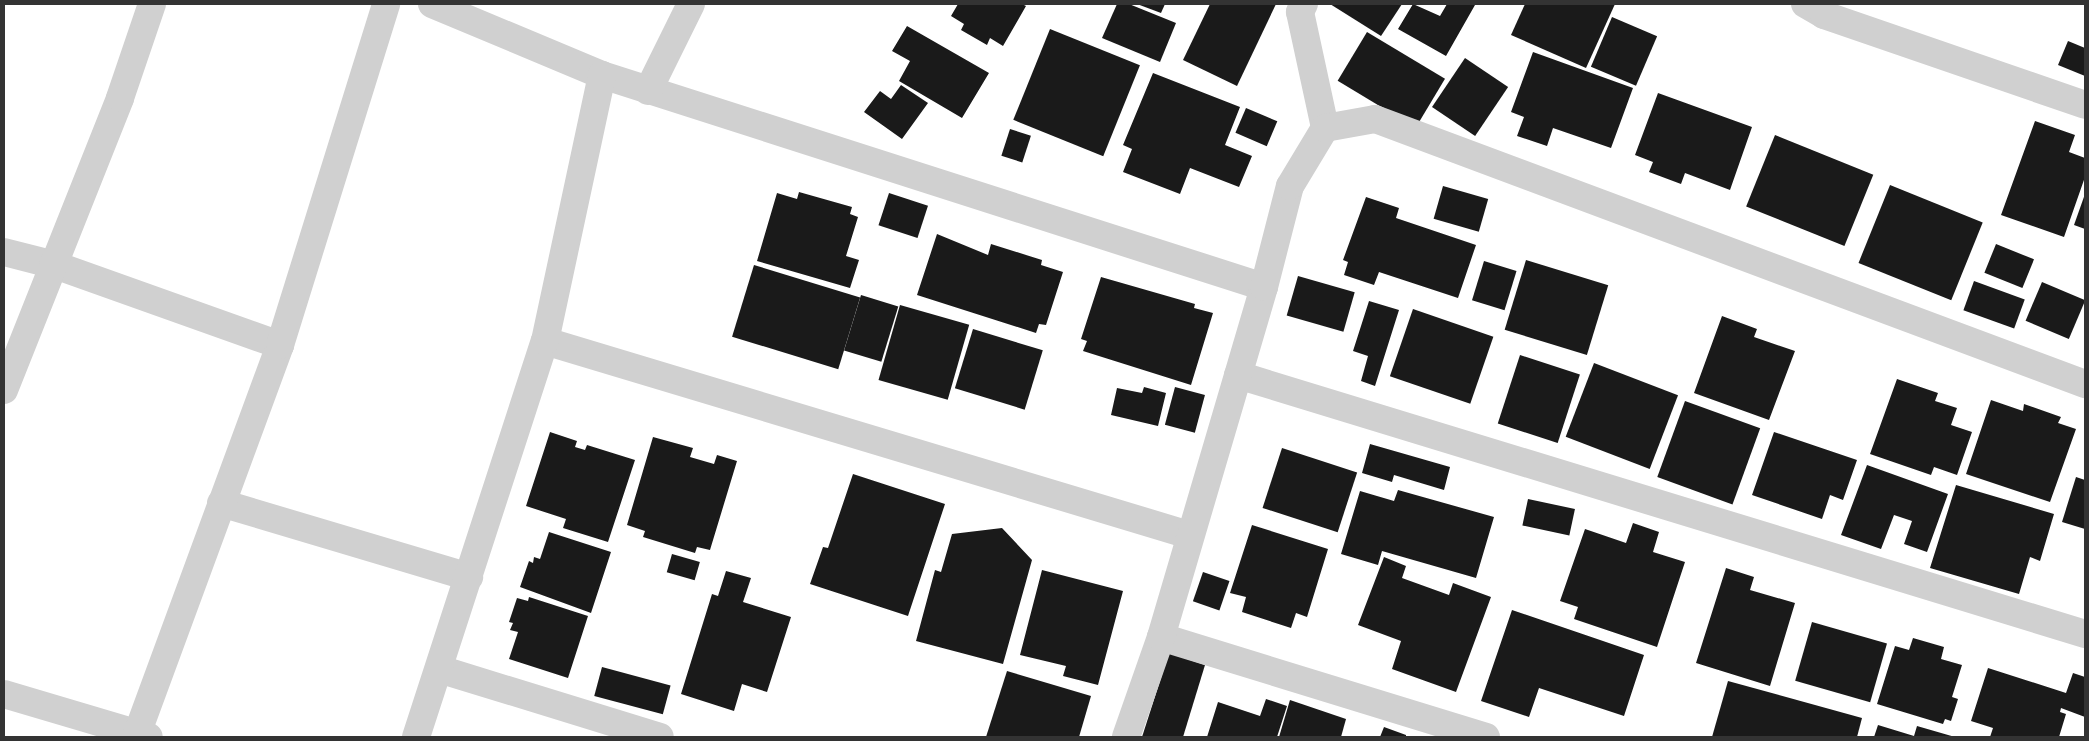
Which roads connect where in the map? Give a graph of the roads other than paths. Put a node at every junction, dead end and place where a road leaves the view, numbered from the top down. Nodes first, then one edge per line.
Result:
1 (152, 4) edge
2 (386, 4) edge
3 (432, 4) edge
4 (691, 4) edge
5 (1304, 4) edge
6 (1820, 7) edge
7 (602, 76) junction
8 (648, 91) junction
9 (2085, 105) edge
10 (1326, 128) junction
11 (4, 252) edge
12 (55, 265) junction
13 (1264, 287) junction
14 (545, 341) junction
15 (280, 344) junction
16 (1238, 375) junction
17 (2085, 384) edge
18 (4, 390) edge
19 (221, 503) junction
20 (1189, 535) junction
21 (469, 577) junction
22 (2085, 634) edge
23 (1161, 637) junction
24 (438, 669) junction
25 (4, 694) edge
26 (143, 736) edge
27 (416, 737) edge
28 (660, 737) edge
29 (1126, 737) edge
30 (1486, 737) edge

1 - 12 street
2 - 15 street
3 - 7 street
4 - 8 street
5 - 10 street
6 - 9 street
7 - 8 street
7 - 14 street
8 - 13 street
10 - 13 street
10 - 17 street
11 - 12 street
12 - 15 street
12 - 18 street
13 - 16 street
14 - 20 street
14 - 21 street
15 - 19 street
16 - 20 street
16 - 22 street
19 - 21 street
19 - 26 street
20 - 23 street
21 - 24 street
23 - 29 street
23 - 30 street
24 - 27 street
24 - 28 street
25 - 26 street

